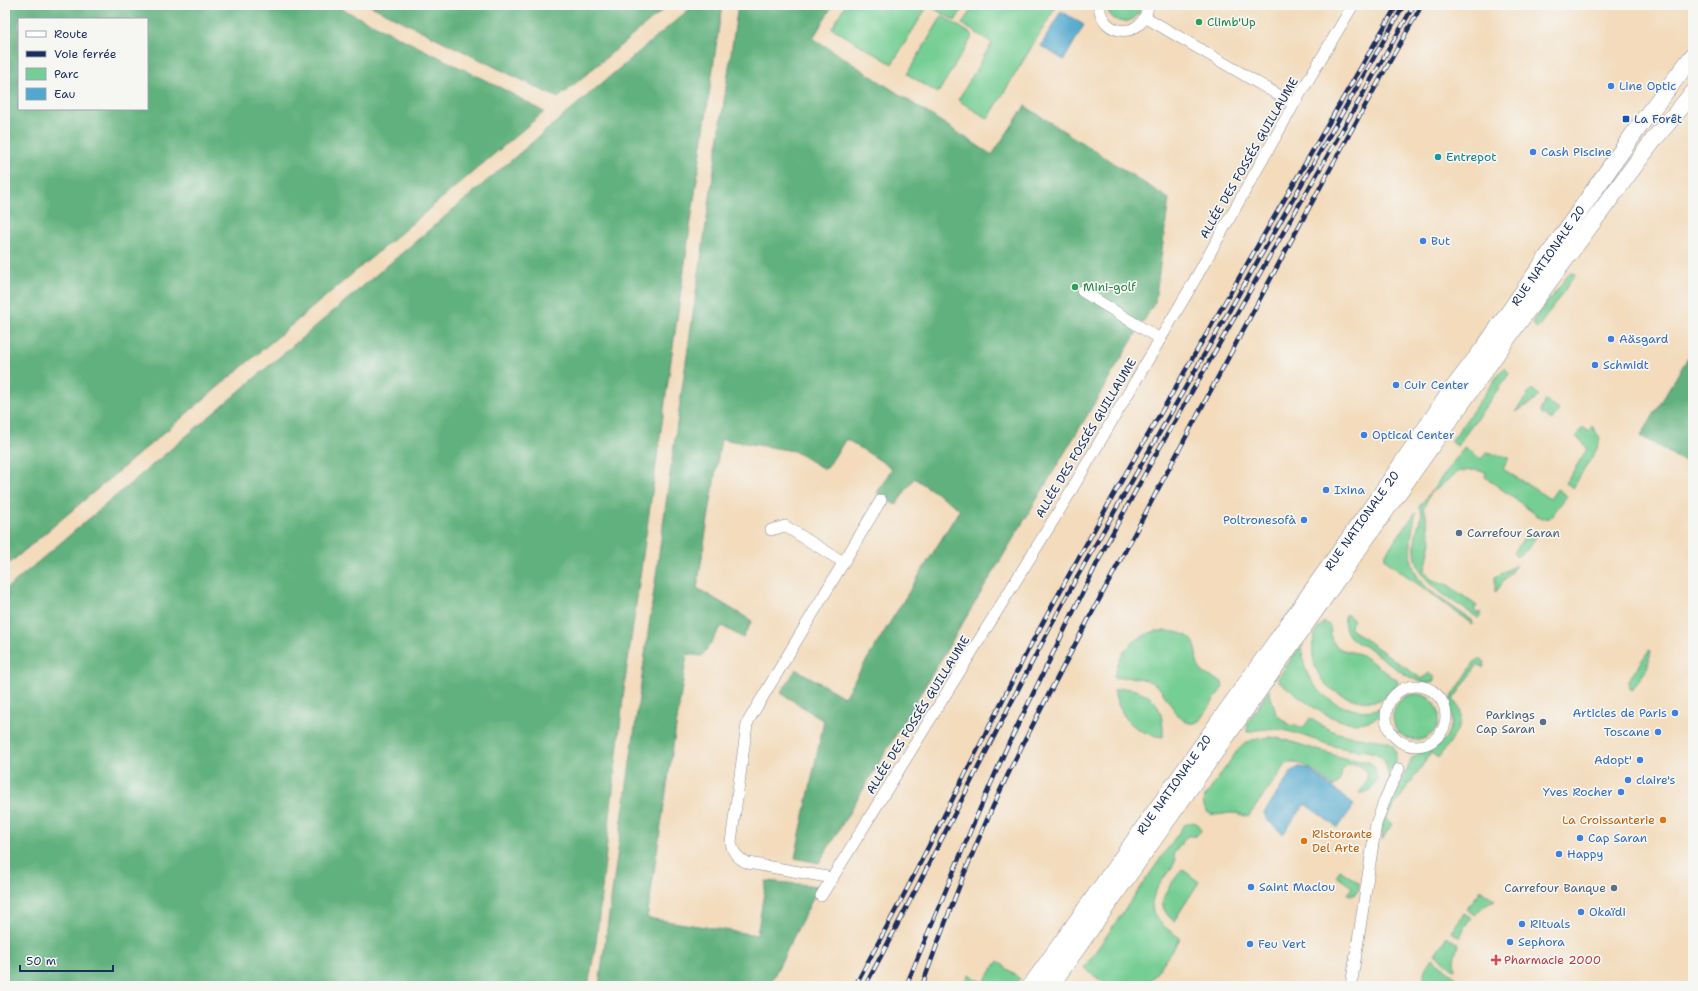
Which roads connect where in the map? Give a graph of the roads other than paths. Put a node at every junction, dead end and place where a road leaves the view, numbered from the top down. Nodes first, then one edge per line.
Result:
1 (1099, 5) edge
2 (1148, 5) edge
3 (1353, 5) edge
4 (1145, 18) junction
5 (1693, 56) edge
6 (1693, 93) edge
7 (1294, 104) junction
8 (1082, 291) dead end
9 (1160, 339) junction
10 (881, 500) dead end
11 (771, 530) dead end
12 (844, 562) junction
13 (1390, 730) joint
14 (1399, 769) dead end
15 (833, 878) junction
16 (821, 896) dead end
17 (1031, 986) edge
18 (1050, 986) edge
19 (1351, 986) edge

1 - 4 street
2 - 4 street
3 - 7 street, ALLÉE DES FOSSÉS GUILLAUME
4 - 7 street
5 - 17 main road, RUE NATIONALE 20
6 - 18 main road, RUE NATIONALE 20
7 - 9 street, ALLÉE DES FOSSÉS GUILLAUME
8 - 9 street
9 - 15 street, ALLÉE DES FOSSÉS GUILLAUME
10 - 12 street
11 - 12 street
12 - 15 street
13 - 13 street
14 - 19 street
15 - 16 street, ALLÉE DES FOSSÉS GUILLAUME

